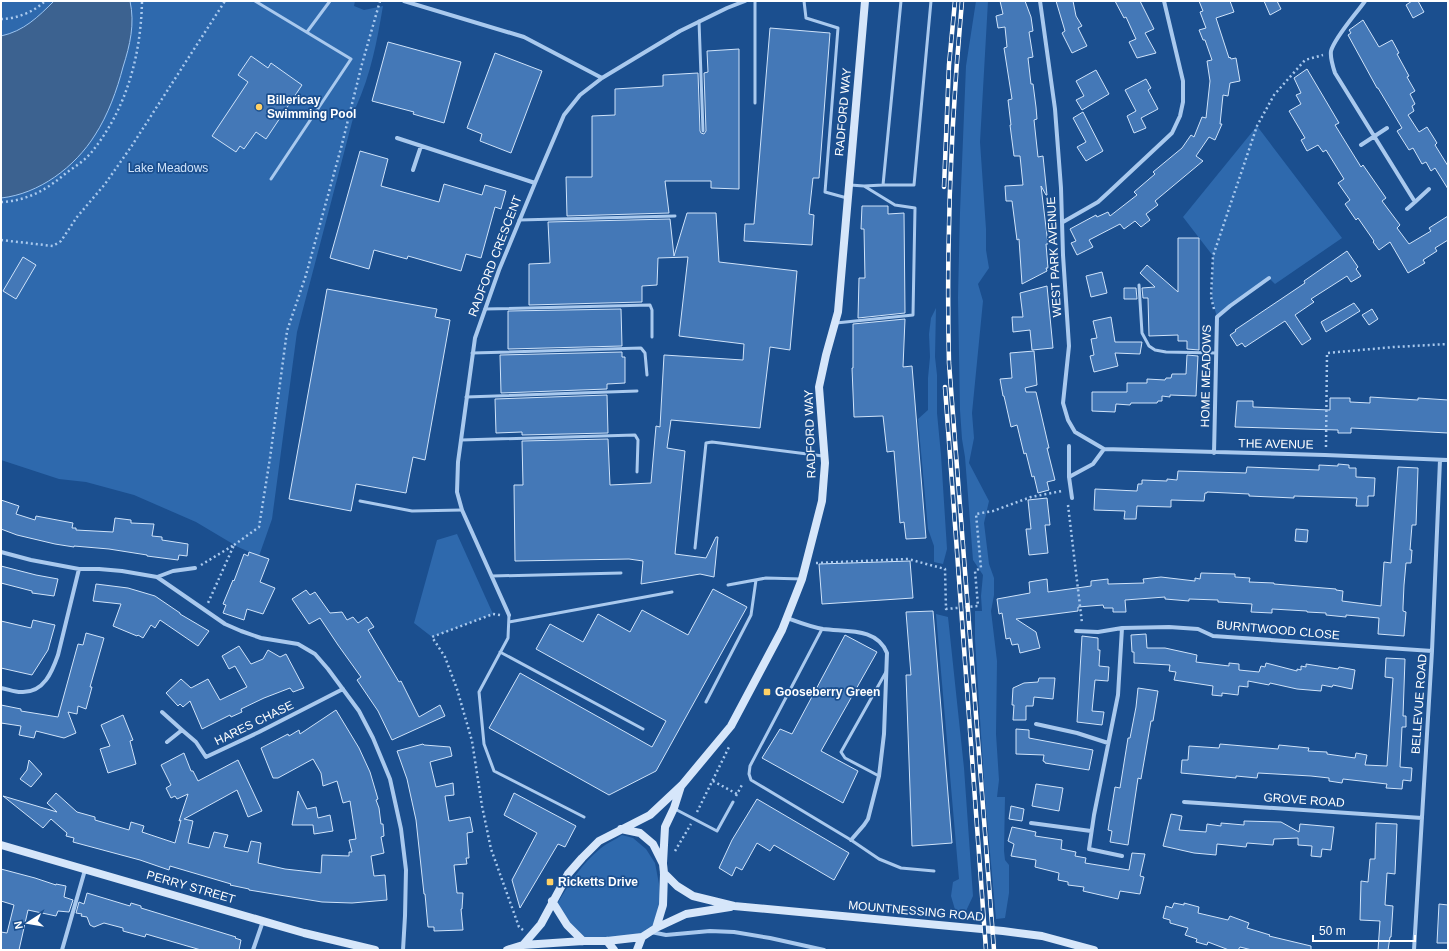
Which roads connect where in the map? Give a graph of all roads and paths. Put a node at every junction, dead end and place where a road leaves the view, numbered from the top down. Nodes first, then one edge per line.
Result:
1 (45, 1) edge
2 (142, 1) edge
3 (225, 1) edge
4 (255, 1) edge
5 (330, 1) edge
6 (380, 1) edge
7 (404, 1) edge
8 (745, 1) edge
9 (755, 1) edge
10 (804, 1) edge
11 (865, 1) edge
12 (901, 1) edge
13 (931, 1) edge
14 (1040, 1) edge
15 (1164, 1) edge
16 (1365, 1) edge
17 (1, 19) edge
18 (699, 21) junction
19 (307, 32) junction
20 (1331, 52) junction
21 (602, 78) junction
22 (755, 103) dead end
23 (1387, 128) dead end
24 (703, 131) dead end
25 (1374, 137) junction
26 (397, 138) dead end
27 (1361, 145) dead end
28 (421, 146) junction
29 (413, 170) dead end
30 (271, 179) dead end
31 (535, 183) junction
32 (848, 185) junction
33 (883, 185) junction
34 (864, 186) junction
35 (1429, 189) dead end
36 (848, 198) junction
37 (1, 202) edge
38 (1415, 202) junction
39 (1407, 209) dead end
40 (675, 216) dead end
41 (519, 220) junction
42 (1063, 222) junction
43 (1, 240) edge
44 (1269, 278) dead end
45 (1139, 284) dead end
46 (485, 309) junction
47 (1217, 318) junction
48 (836, 323) junction
49 (652, 337) dead end
50 (1448, 344) edge
51 (472, 353) junction
52 (1216, 353) junction
53 (647, 375) dead end
54 (638, 391) dead end
55 (466, 397) junction
56 (461, 440) junction
57 (1069, 446) dead end
58 (1104, 449) junction
59 (1214, 453) junction
60 (1326, 455) junction
61 (824, 457) junction
62 (1440, 460) junction
63 (1448, 460) edge
64 (637, 472) dead end
65 (1069, 477) junction
66 (1071, 489) junction
67 (1072, 498) joint
68 (360, 501) dead end
69 (462, 510) junction
70 (234, 545) junction
71 (695, 548) dead end
72 (1, 552) edge
73 (806, 563) junction
74 (195, 568) joint
75 (79, 569) junction
76 (622, 573) dead end
77 (492, 576) junction
78 (157, 577) junction
79 (756, 580) junction
80 (802, 580) junction
81 (728, 585) dead end
82 (672, 592) dead end
83 (204, 611) junction
84 (509, 615) joint
85 (787, 618) junction
86 (509, 622) junction
87 (1122, 628) junction
88 (822, 629) junction
89 (1076, 631) dead end
90 (1084, 631) junction
91 (1432, 651) junction
92 (500, 652) junction
93 (886, 672) junction
94 (1, 688) edge
95 (344, 689) junction
96 (706, 702) dead end
97 (162, 712) dead end
98 (1036, 724) dead end
99 (643, 729) dead end
100 (182, 730) junction
101 (167, 742) dead end
102 (731, 743) dead end
103 (1108, 743) junction
104 (749, 774) junction
105 (879, 776) junction
106 (713, 781) junction
107 (682, 785) junction
108 (738, 794) junction
109 (733, 802) joint
110 (1184, 802) dead end
111 (674, 808) junction
112 (697, 814) dead end
113 (584, 816) dead end
114 (1422, 818) junction
115 (1031, 823) dead end
116 (691, 824) dead end
117 (621, 829) junction
118 (1090, 831) junction
119 (851, 840) junction
120 (1, 845) edge
121 (1122, 856) dead end
122 (663, 864) junction
123 (85, 870) junction
124 (934, 871) dead end
125 (664, 874) junction
126 (552, 901) junction
127 (734, 906) junction
128 (264, 921) junction
129 (653, 930) junction
130 (642, 938) junction
131 (583, 941) junction
132 (607, 941) junction
133 (522, 945) junction
134 (62, 950) edge
135 (253, 950) edge
136 (375, 950) edge
137 (403, 950) edge
138 (506, 950) edge
139 (614, 950) edge
140 (637, 950) edge
141 (824, 950) edge
142 (1094, 950) edge
143 (1414, 950) edge

1 - 17 path
2 - 37 path
3 - 43 path
4 - 19 lane
5 - 19 lane
6 - 70 path
7 - 21 street
8 - 18 street, RADFORD CRESCENT
9 - 22 lane
10 - 36 lane
11 - 32 street, RADFORD WAY
12 - 33 lane
13 - 33 lane
14 - 42 street, WEST PARK AVENUE
15 - 42 street
16 - 20 street
18 - 21 street, RADFORD CRESCENT
18 - 24 lane
19 - 30 lane
20 - 25 street
20 - 47 path
21 - 31 street, RADFORD CRESCENT
23 - 25 street
25 - 27 street
25 - 38 street
26 - 28 street
28 - 29 street
28 - 31 street
31 - 41 street, RADFORD CRESCENT
32 - 34 lane
32 - 36 street, RADFORD WAY
33 - 34 lane
34 - 48 lane
35 - 38 street
36 - 48 street, RADFORD WAY
38 - 39 street
40 - 41 lane
41 - 46 street, RADFORD CRESCENT
42 - 58 street, WEST PARK AVENUE
44 - 47 street, HOME MEADOWS
45 - 52 lane
46 - 49 lane
46 - 51 street, RADFORD CRESCENT
47 - 52 street, HOME MEADOWS
48 - 61 street, RADFORD WAY
50 - 60 path
51 - 53 lane
51 - 55 street, RADFORD CRESCENT
52 - 59 street, HOME MEADOWS
54 - 55 lane
55 - 56 street, RADFORD CRESCENT
56 - 64 lane
56 - 69 street, RADFORD CRESCENT
57 - 65 street
58 - 59 street, THE AVENUE
58 - 65 street
59 - 60 street, THE AVENUE
60 - 62 street, THE AVENUE
61 - 71 lane
61 - 73 street, RADFORD WAY
62 - 63 street, THE AVENUE
62 - 91 street, BELLEVUE ROAD
65 - 66 street
66 - 67 street
66 - 73 path
67 - 90 path
68 - 69 lane
69 - 77 street, RADFORD CRESCENT
70 - 74 path
70 - 83 path
72 - 75 street
73 - 80 street, RADFORD WAY
74 - 78 street
75 - 78 street
75 - 94 street
76 - 77 lane
77 - 84 street, RADFORD CRESCENT
78 - 83 street
79 - 80 lane
79 - 81 lane
79 - 96 lane
80 - 85 street, RADFORD WAY
82 - 86 lane
83 - 95 street
84 - 86 lane
85 - 88 street
85 - 107 street, RADFORD WAY
86 - 92 lane
87 - 90 street, BURNTWOOD CLOSE
87 - 91 street, BURNTWOOD CLOSE
87 - 103 street
88 - 93 street
88 - 104 lane
89 - 90 street, BURNTWOOD CLOSE
91 - 114 street, BELLEVUE ROAD
92 - 99 lane
92 - 113 lane
93 - 105 street
93 - 105 lane
95 - 100 street, HARES CHASE
95 - 137 street
97 - 100 street, HARES CHASE
98 - 103 street
100 - 101 street
102 - 106 path
103 - 118 street
104 - 108 path
104 - 119 lane
105 - 119 street
106 - 108 path
106 - 112 path
107 - 111 street, RADFORD WAY
107 - 117 street, RADFORD WAY
108 - 109 path
109 - 111 lane
110 - 114 street, GROVE ROAD
111 - 122 street, RADFORD WAY
114 - 143 street, BELLEVUE ROAD
115 - 118 street
116 - 122 path
117 - 122 street
117 - 126 street
118 - 121 street
119 - 124 lane
120 - 123 street, PERRY STREET
122 - 125 street
123 - 128 street, PERRY STREET
123 - 134 street
125 - 127 street, MOUNTNESSING ROAD
125 - 129 street
126 - 131 street
126 - 133 street
127 - 129 street, MOUNTNESSING ROAD
127 - 142 street, MOUNTNESSING ROAD
128 - 135 street
128 - 136 street, PERRY STREET
129 - 130 street, MOUNTNESSING ROAD
129 - 141 street
130 - 132 street
130 - 140 street
131 - 132 street
131 - 133 street
132 - 139 street
133 - 138 street

